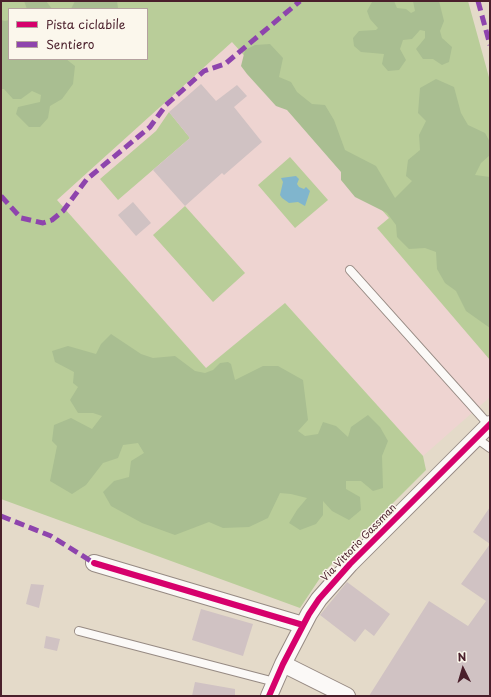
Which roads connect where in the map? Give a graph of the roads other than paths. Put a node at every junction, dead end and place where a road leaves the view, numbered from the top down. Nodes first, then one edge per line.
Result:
1 (350, 270) dead end
2 (490, 424) edge
3 (476, 438) junction
4 (490, 448) edge
5 (94, 563) dead end
6 (303, 625) junction
7 (79, 631) dead end
8 (283, 664) junction
9 (272, 689) edge
10 (348, 696) edge

1 - 2 lane
2 - 3 street, Via Vittorio Gassman
3 - 4 lane
3 - 6 street, Via Vittorio Gassman
5 - 6 street
6 - 8 street, Via Vittorio Gassman
7 - 9 lane
8 - 9 street, Via Vittorio Gassman
8 - 10 street

